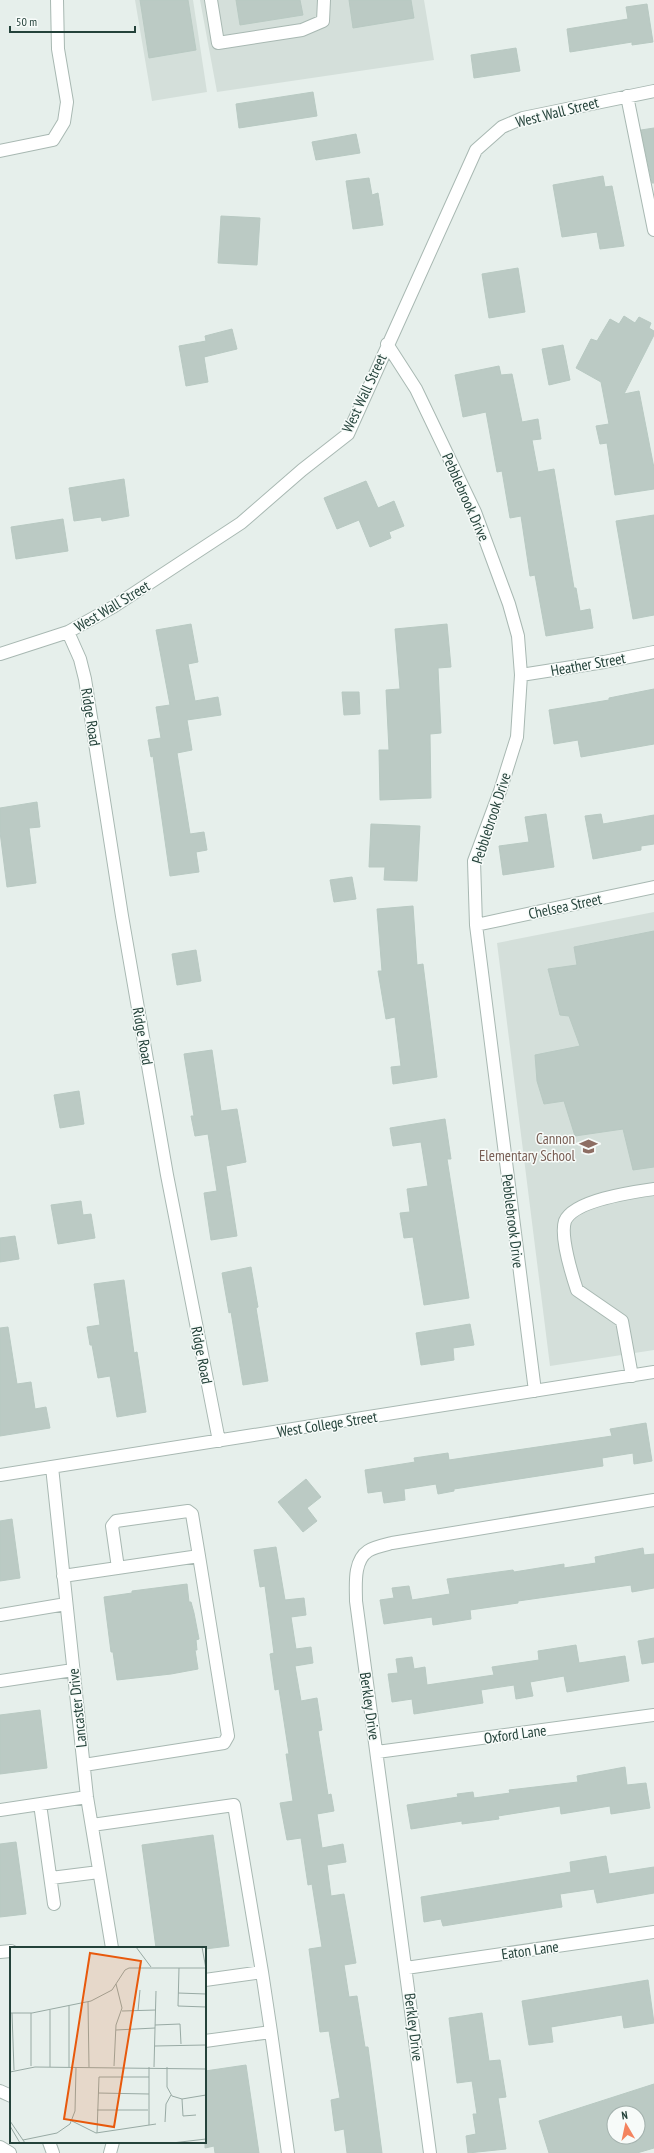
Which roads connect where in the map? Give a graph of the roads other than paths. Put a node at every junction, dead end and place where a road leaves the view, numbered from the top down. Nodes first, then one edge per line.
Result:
1 (57, 0) edge
2 (211, 0) edge
3 (324, 0) edge
4 (654, 91) edge
5 (627, 96) junction
6 (0, 151) edge
7 (654, 230) edge
8 (387, 344) junction
9 (68, 632) junction
10 (654, 652) edge
11 (0, 654) edge
12 (521, 675) junction
13 (654, 888) edge
14 (476, 924) junction
15 (654, 1189) edge
16 (654, 1372) edge
17 (632, 1376) junction
18 (534, 1391) junction
19 (219, 1441) junction
20 (52, 1467) junction
21 (0, 1476) edge
22 (654, 1500) edge
23 (199, 1556) junction
24 (118, 1568) junction
25 (63, 1576) junction
26 (66, 1604) junction
27 (0, 1615) edge
28 (73, 1670) junction
29 (0, 1681) edge
30 (654, 1715) edge
31 (377, 1752) junction
32 (84, 1765) junction
33 (87, 1797) junction
34 (40, 1804) junction
35 (0, 1810) edge
36 (92, 1826) junction
37 (100, 1872) junction
38 (51, 1878) junction
39 (54, 1904) dead end
40 (654, 1932) edge
41 (112, 1947) edge
42 (10, 1951) edge
43 (0, 1952) edge
44 (406, 1968) junction
45 (262, 1972) junction
46 (206, 1980) edge
47 (271, 2032) junction
48 (206, 2041) edge
49 (0, 2091) edge
50 (10, 2096) edge
51 (49, 2143) edge
52 (113, 2143) edge
53 (0, 2147) edge
54 (10, 2153) edge
55 (53, 2153) edge
56 (110, 2153) edge
57 (288, 2153) edge
58 (430, 2153) edge

1 - 6 street
2 - 3 street
4 - 5 street, West Wall Street
5 - 7 street
5 - 8 street, West Wall Street
8 - 9 street, West Wall Street
8 - 12 street, Pebblebrook Drive
9 - 11 street, West Wall Street
9 - 19 street, Ridge Road
10 - 12 street, Heather Street
12 - 14 street, Pebblebrook Drive
13 - 14 street, Chelsea Street
14 - 18 street, Pebblebrook Drive
15 - 17 street
16 - 17 street, West College Street
17 - 18 street, West College Street
18 - 19 street, West College Street
19 - 20 street, West College Street
20 - 21 street, West College Street
20 - 25 street, Lancaster Drive
22 - 31 street, Berkley Drive
23 - 24 street
23 - 24 street
23 - 32 street
24 - 25 street
25 - 26 street, Lancaster Drive
26 - 27 street
26 - 28 street, Lancaster Drive
28 - 29 street
28 - 32 street, Lancaster Drive
30 - 31 street, Oxford Lane
31 - 44 street, Berkley Drive
32 - 33 street, Lancaster Drive
33 - 34 street
33 - 36 street, Lancaster Drive
34 - 35 street
34 - 38 street
36 - 37 street, Lancaster Drive
36 - 45 street
37 - 38 street
37 - 41 street, Lancaster Drive
38 - 39 street
40 - 44 street, Eaton Lane
42 - 43 street
44 - 58 street, Berkley Drive
45 - 46 street
45 - 47 street
47 - 48 street
47 - 57 street
49 - 50 street
51 - 55 street
52 - 56 street
53 - 54 street

